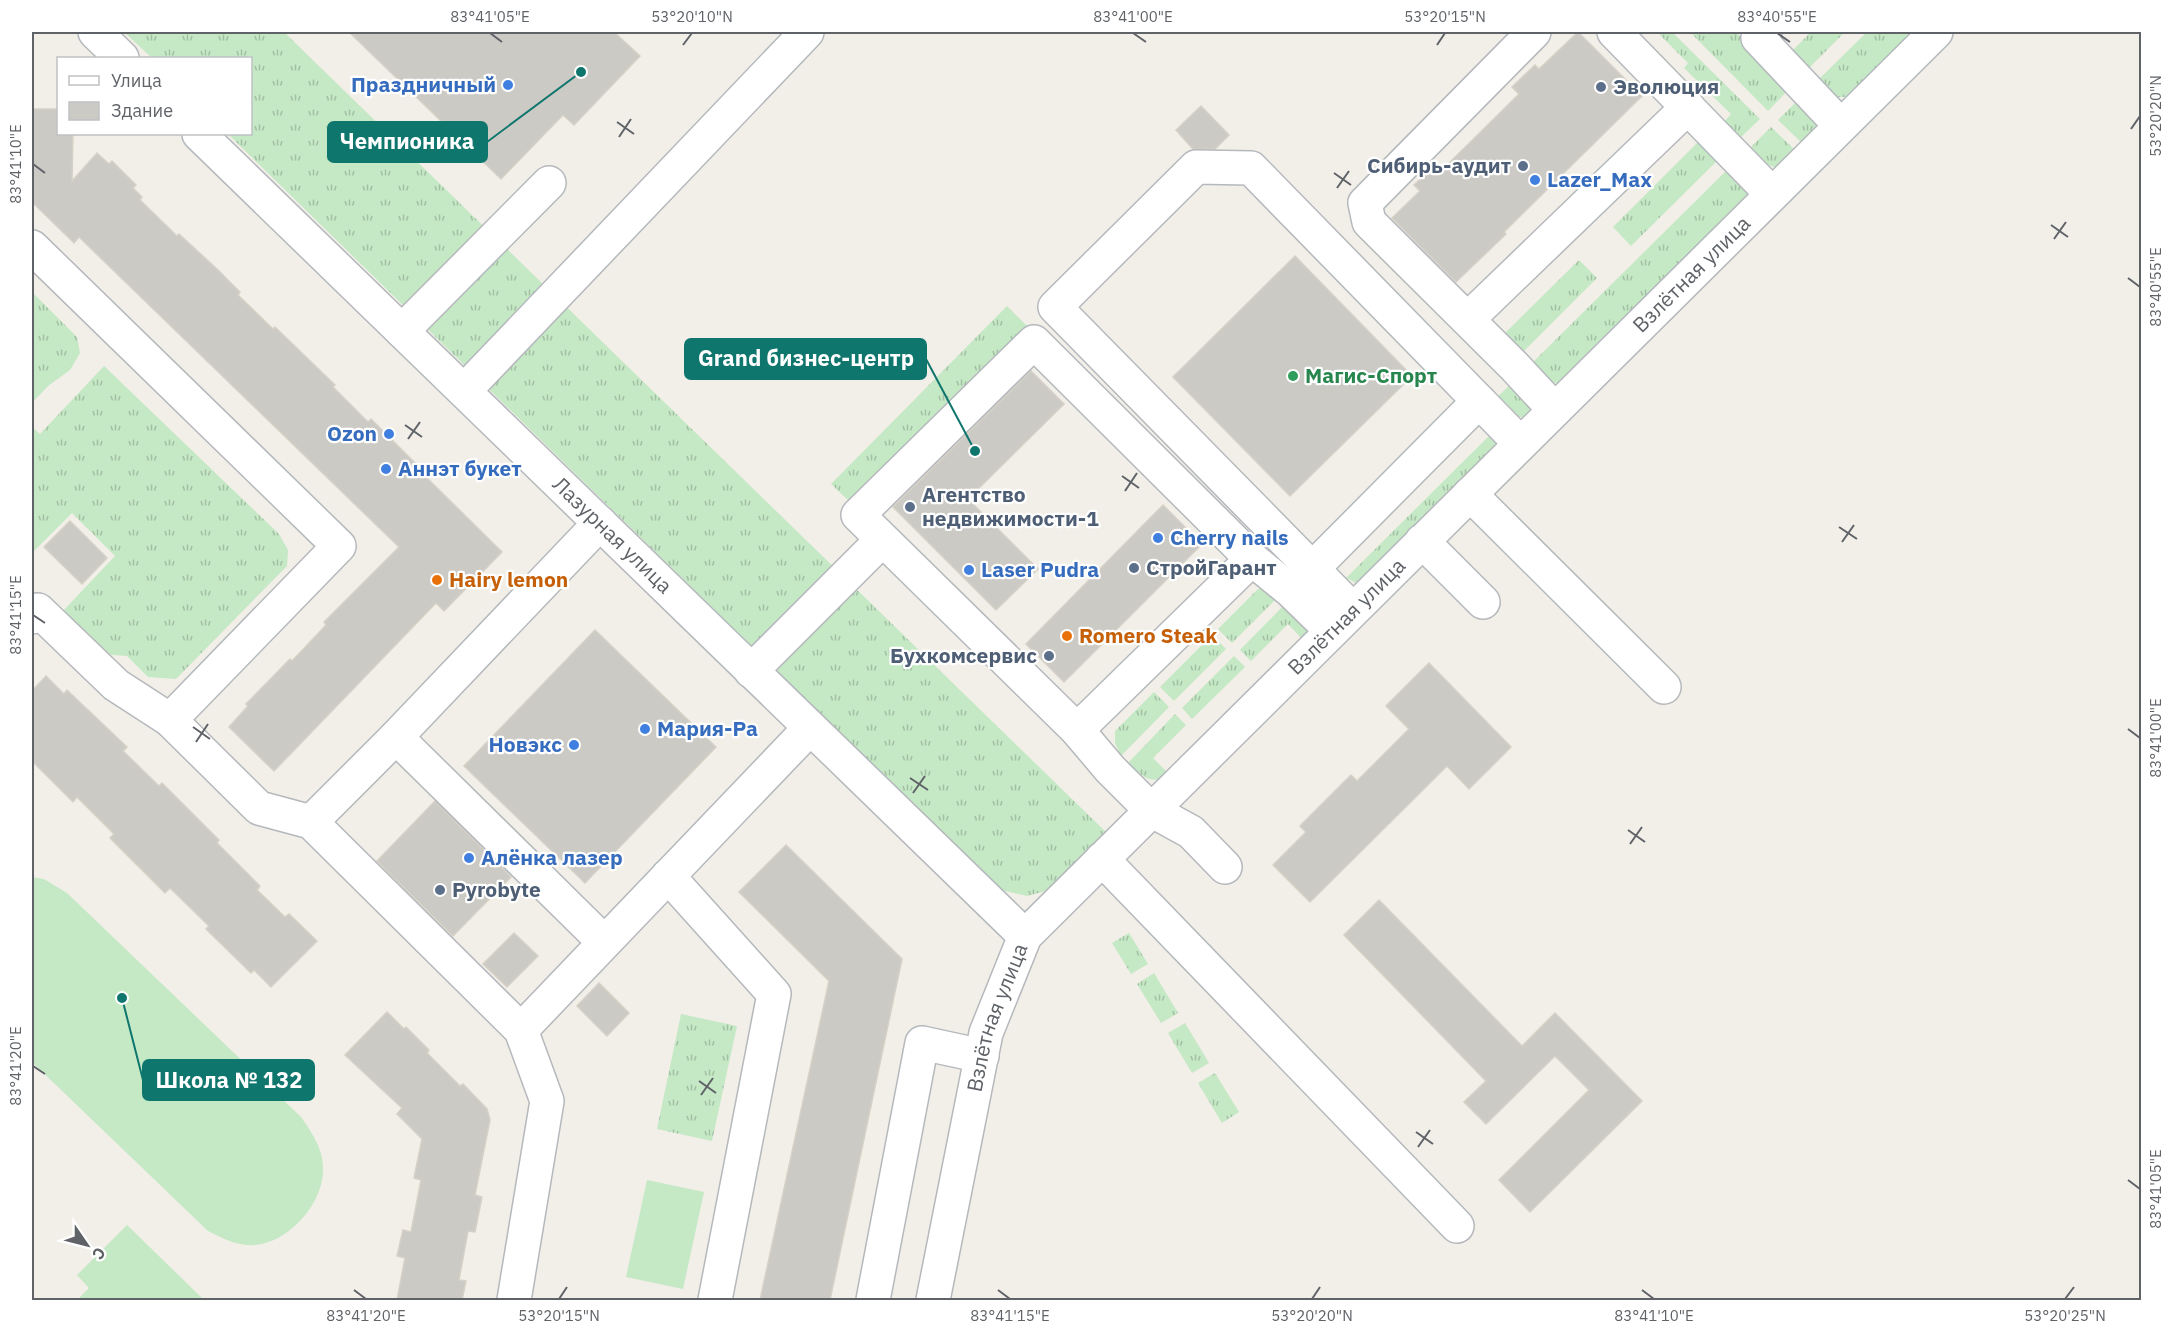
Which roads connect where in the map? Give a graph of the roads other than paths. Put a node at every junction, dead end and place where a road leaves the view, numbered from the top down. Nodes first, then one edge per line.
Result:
1 (94, 32) edge
2 (1534, 32) edge
3 (1614, 32) edge
4 (1765, 32) edge
5 (1936, 32) edge
6 (799, 34) edge
7 (121, 57) edge
8 (1688, 107) junction
9 (1841, 126) junction
10 (200, 135) edge
11 (549, 183) dead end
12 (1772, 194) junction
13 (32, 247) edge
14 (1468, 319) junction
15 (402, 331) junction
16 (464, 391) junction
17 (1479, 401) junction
18 (1554, 409) junction
19 (1520, 443) junction
20 (1470, 494) junction
21 (600, 523) junction
22 (882, 540) junction
23 (1422, 541) junction
24 (1251, 559) junction
25 (1312, 569) junction
26 (1483, 602) dead end
27 (32, 617) edge
28 (1342, 621) junction
29 (751, 671) junction
30 (1664, 687) dead end
31 (170, 720) junction
32 (810, 728) junction
33 (1077, 730) junction
34 (396, 737) junction
35 (1151, 810) junction
36 (311, 822) junction
37 (1102, 859) junction
38 (1225, 867) dead end
39 (669, 876) junction
40 (1024, 936) junction
41 (603, 942) junction
42 (521, 1030) junction
43 (982, 1056) junction
44 (1457, 1226) dead end
45 (514, 1300) edge
46 (715, 1300) edge
47 (873, 1300) edge
48 (933, 1300) edge

1 - 7 street
2 - 14 street
3 - 8 street
4 - 9 street
5 - 9 street, Взлётная улица
6 - 16 street
8 - 12 street
8 - 14 street
9 - 12 street, Взлётная улица
10 - 15 street, Лазурная улица
11 - 15 street
12 - 18 street, Взлётная улица
13 - 31 street
14 - 18 street
15 - 16 street, Лазурная улица
16 - 21 street, Лазурная улица
17 - 19 street
17 - 25 street
17 - 25 street
18 - 19 street, Взлётная улица
19 - 20 street, Взлётная улица
20 - 23 street, Взлётная улица
20 - 30 street
21 - 29 street, Лазурная улица
21 - 34 street
22 - 24 street
22 - 29 street
22 - 33 street
23 - 26 street
23 - 28 street, Взлётная улица
24 - 28 street
24 - 33 street
25 - 28 street
27 - 31 street
28 - 35 street, Взлётная улица
29 - 32 street, Лазурная улица
31 - 36 street
32 - 39 street
32 - 40 street, Лазурная улица
33 - 35 street
34 - 36 street
34 - 41 street
35 - 37 street, Взлётная улица
35 - 38 street
36 - 42 street
37 - 40 street, Взлётная улица
37 - 44 street
39 - 41 street
39 - 46 street
40 - 43 street, Взлётная улица
41 - 42 street
42 - 45 street
43 - 47 street
43 - 48 street, Взлётная улица

